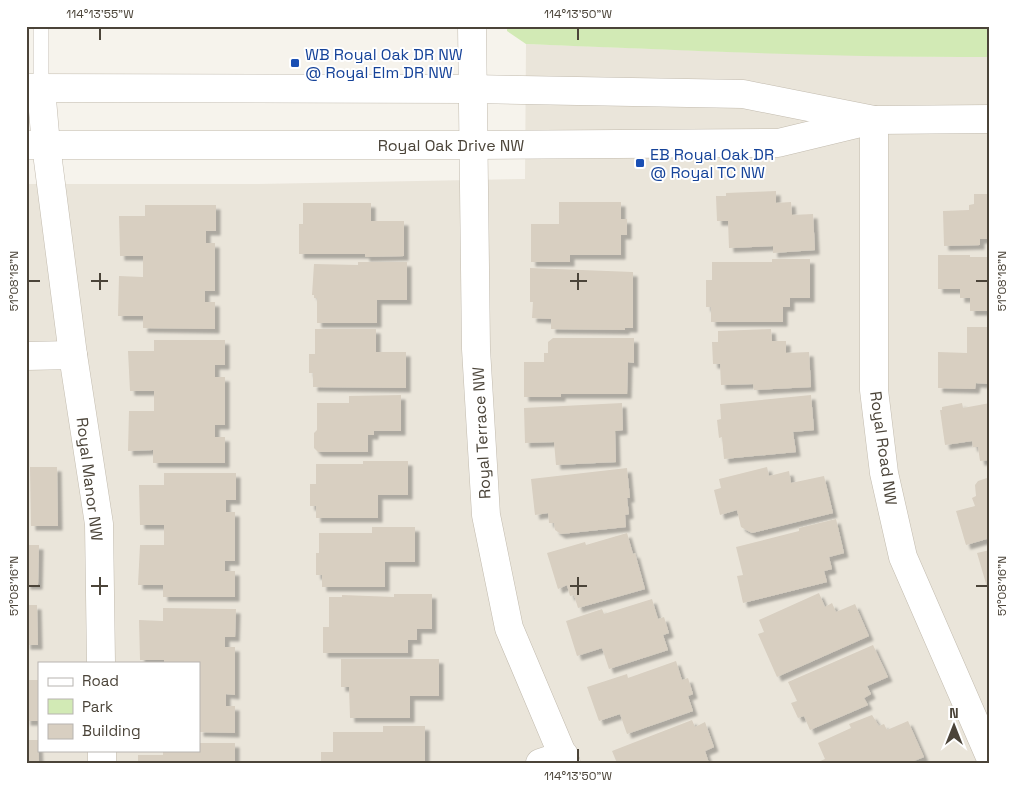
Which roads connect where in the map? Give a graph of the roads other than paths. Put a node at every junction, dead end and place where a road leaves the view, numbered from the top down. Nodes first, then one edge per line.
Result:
1 (41, 26) edge
2 (472, 26) edge
3 (34, 88) edge
4 (472, 89) junction
5 (990, 119) edge
6 (874, 120) junction
7 (36, 145) edge
8 (472, 145) junction
9 (73, 355) junction
10 (26, 356) edge
11 (101, 662) edge
12 (990, 757) edge
13 (557, 760) edge

1 - 3 lane
2 - 4 street, Royal Terrace NW
3 - 4 street, Royal Oak Drive NW
3 - 7 street, Royal Manor NW
4 - 6 street, Royal Oak Drive NW
4 - 8 street, Royal Terrace NW
5 - 6 street, Royal Oak Drive NW
6 - 8 street, Royal Oak Drive NW
6 - 12 street, Royal Road NW
7 - 8 street, Royal Oak Drive NW
7 - 9 street, Royal Manor NW
8 - 13 street, Royal Terrace NW
9 - 10 street
9 - 11 street, Royal Manor NW

